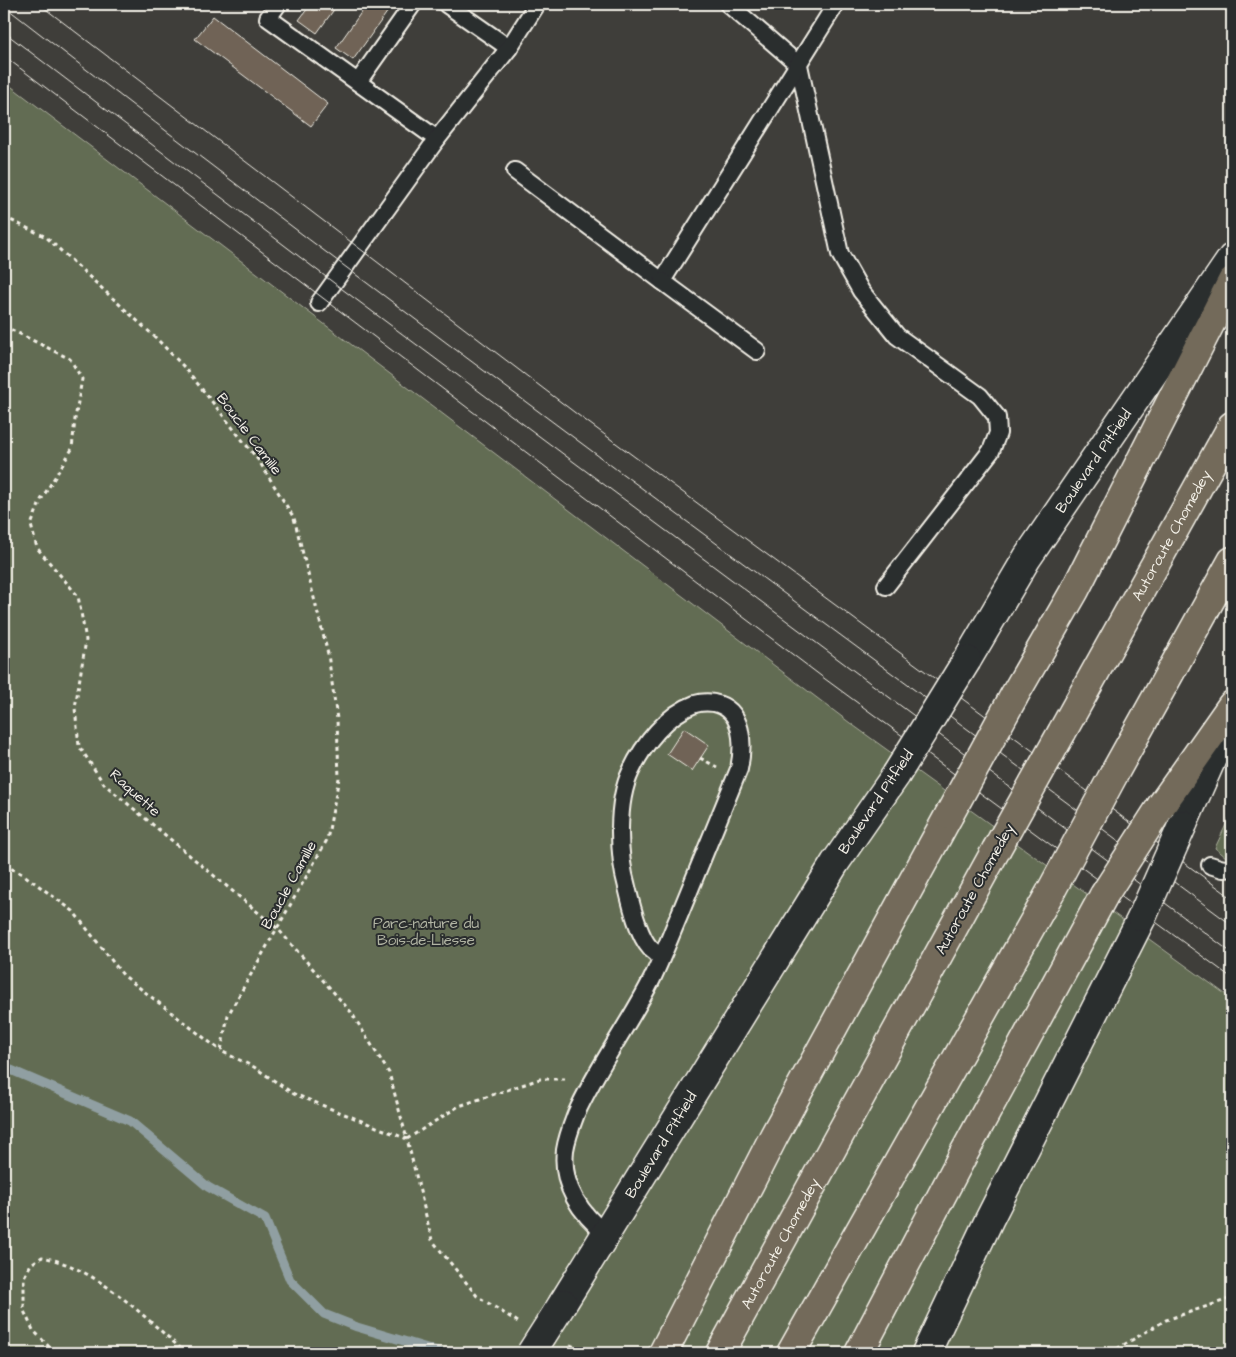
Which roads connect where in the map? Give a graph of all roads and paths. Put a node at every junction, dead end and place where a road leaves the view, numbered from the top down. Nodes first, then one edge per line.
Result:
1 (278, 4) edge
2 (412, 4) edge
3 (446, 4) edge
4 (537, 4) edge
5 (728, 4) edge
6 (836, 4) edge
7 (509, 48) junction
8 (799, 65) junction
9 (358, 82) junction
10 (437, 139) junction
11 (515, 171) dead end
12 (4, 217) edge
13 (1232, 258) edge
14 (662, 281) junction
15 (1232, 281) edge
16 (319, 303) dead end
17 (4, 326) edge
18 (757, 351) dead end
19 (1232, 426) edge
20 (1232, 561) edge
21 (886, 586) dead end
22 (1232, 706) edge
23 (1232, 714) edge
24 (4, 865) edge
25 (1210, 865) dead end
26 (1232, 868) edge
27 (278, 929) junction
28 (661, 958) junction
29 (221, 1050) junction
30 (594, 1079) junction
31 (407, 1139) junction
32 (606, 1234) junction
33 (1232, 1298) edge
34 (519, 1322) dead end
35 (563, 1342) dead end
36 (726, 1343) edge
37 (55, 1353) edge
38 (186, 1353) edge
39 (531, 1353) edge
40 (590, 1353) edge
41 (663, 1353) edge
42 (791, 1353) edge
43 (860, 1353) edge
44 (926, 1353) edge
45 (1110, 1353) edge

1 - 9 lane
2 - 9 lane
3 - 7 lane
4 - 7 lane
5 - 8 lane
6 - 8 lane
7 - 10 lane
8 - 14 lane
8 - 21 lane
9 - 10 lane
10 - 16 lane
11 - 14 lane
12 - 27 path, Boucle Camille
13 - 32 main road, Boulevard Pitfield, bridge
14 - 18 lane
15 - 41 highway, bridge
17 - 27 path, Raquette
19 - 36 highway, Autoroute Chomedey, bridge
20 - 42 highway, bridge
22 - 43 highway, bridge
23 - 44 main road, bridge
24 - 29 path
25 - 26 lane
27 - 29 path, Boucle Camille
27 - 31 path, Raquette
28 - 28 lane
28 - 30 lane
29 - 31 path
30 - 31 path
30 - 32 lane
31 - 34 path
32 - 39 main road, Boulevard Pitfield, bridge
33 - 45 path
35 - 40 path
37 - 38 path

